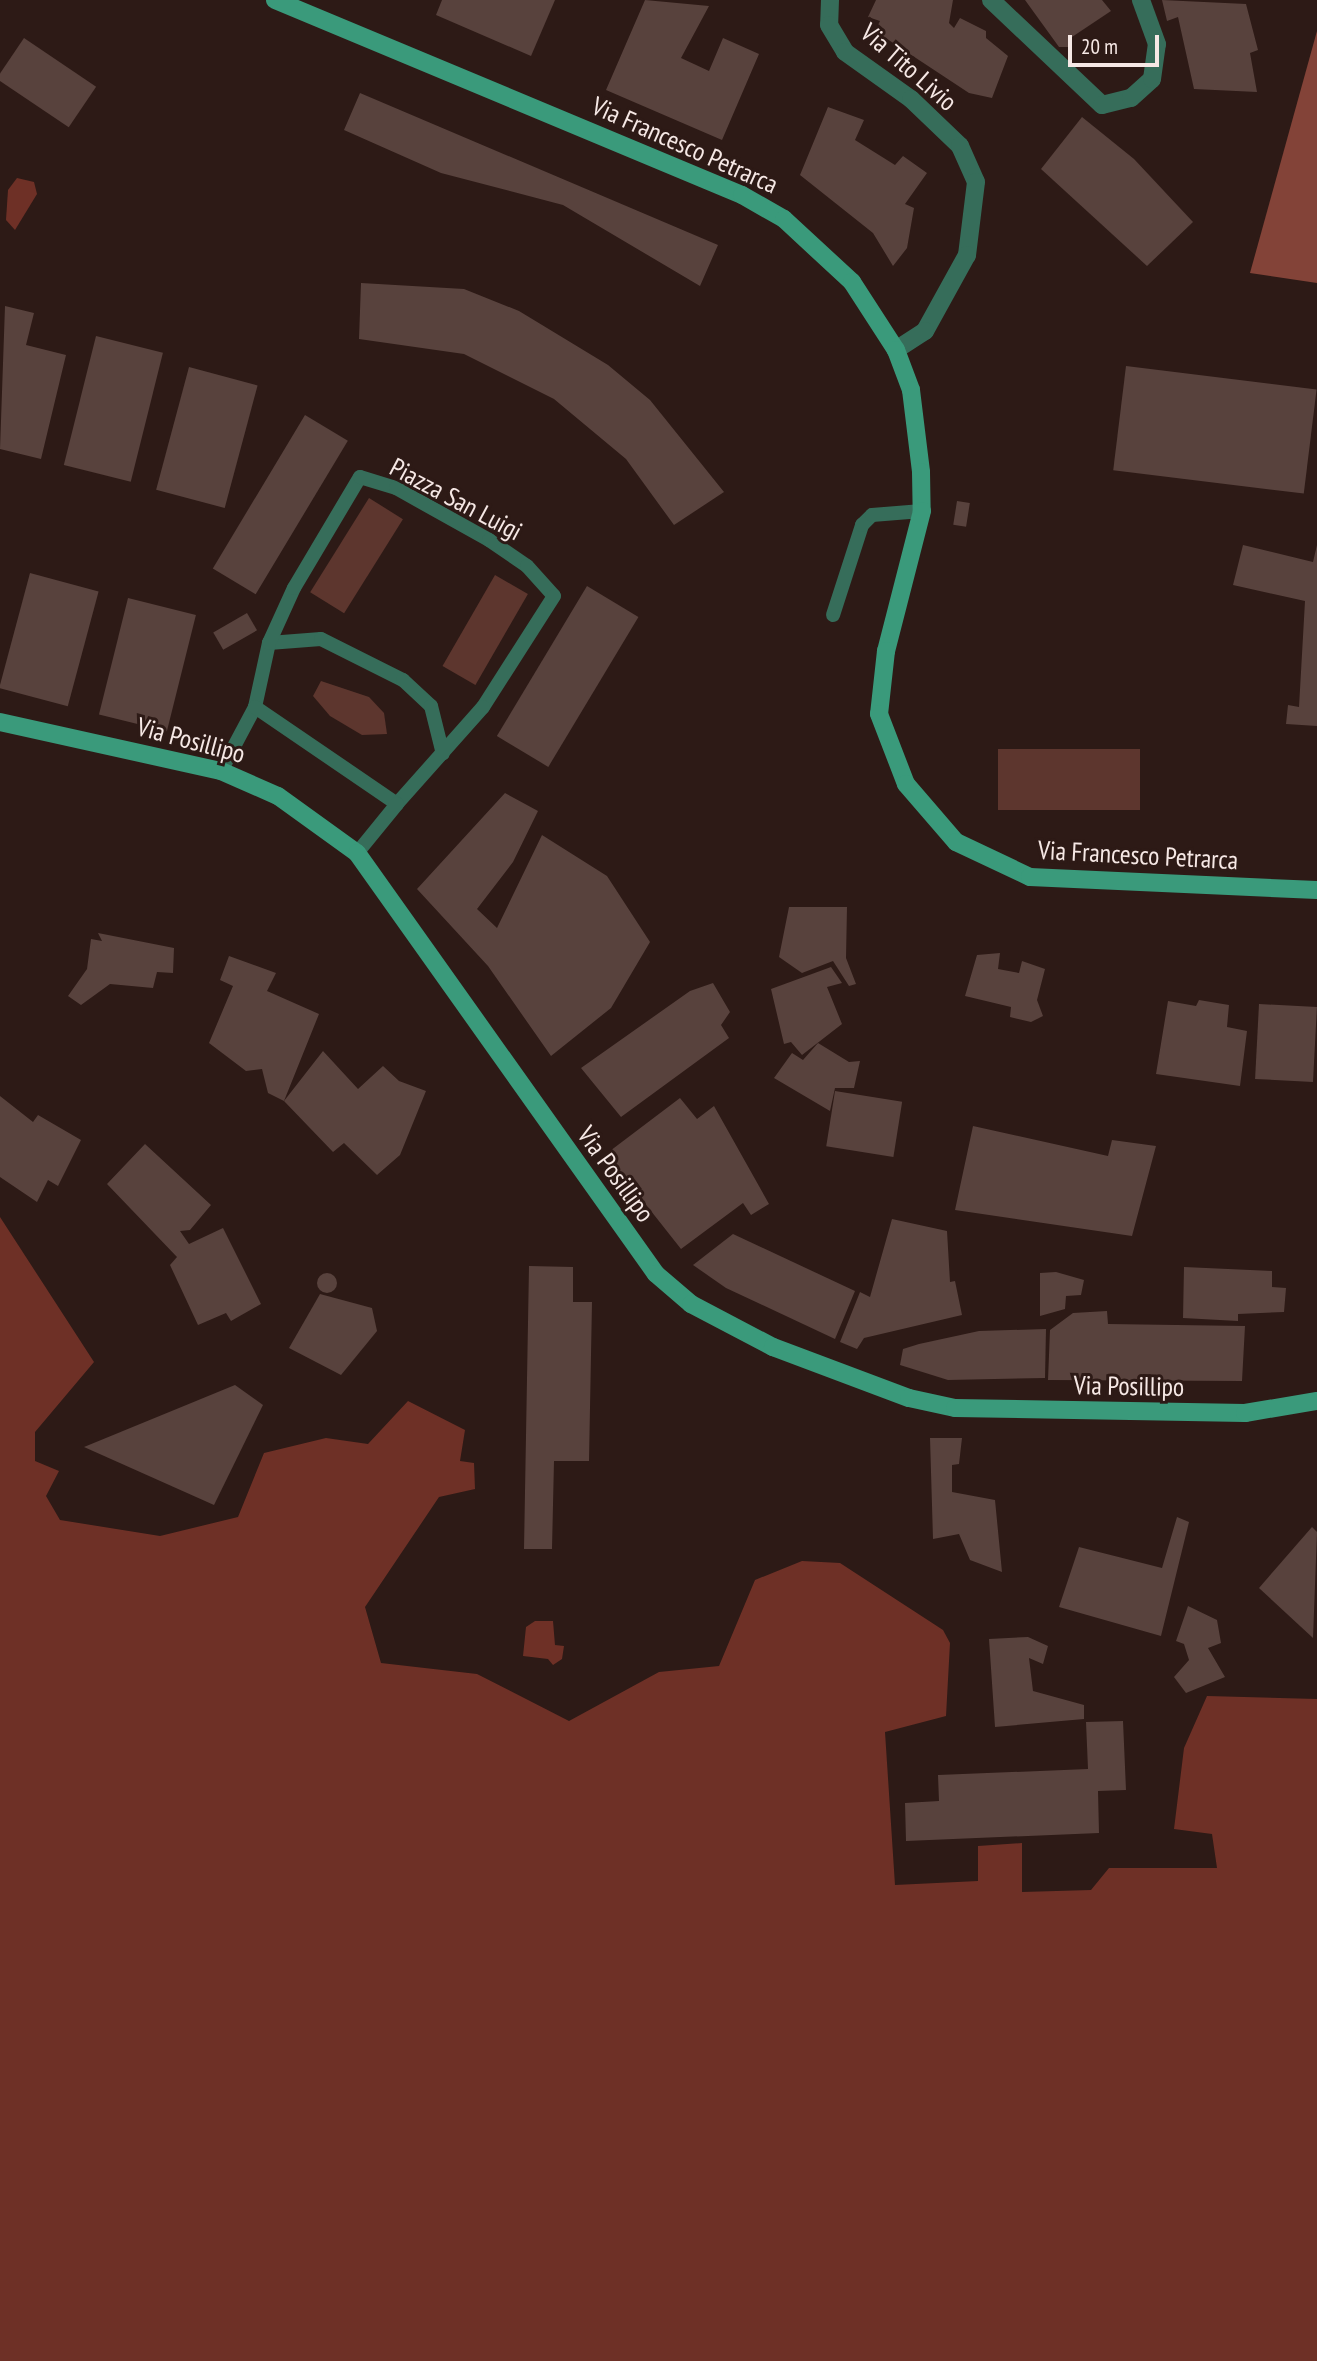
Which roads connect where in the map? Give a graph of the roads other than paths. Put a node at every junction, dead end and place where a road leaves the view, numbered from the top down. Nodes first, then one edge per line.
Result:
1 (275, 0) edge
2 (830, 0) edge
3 (991, 0) edge
4 (1141, 0) edge
5 (896, 350) junction
6 (922, 511) junction
7 (834, 615) dead end
8 (269, 643) junction
9 (255, 708) junction
10 (0, 722) edge
11 (443, 754) junction
12 (221, 771) junction
13 (397, 804) junction
14 (358, 853) junction
15 (1317, 890) edge
16 (1317, 1401) edge

1 - 5 street, Via Francesco Petrarca
2 - 5 street, Via Tito Livio
3 - 4 street
5 - 6 street, Via Francesco Petrarca
6 - 7 lane
6 - 15 street, Via Francesco Petrarca
8 - 9 lane, Piazza San Luigi
8 - 11 lane
8 - 11 lane, Piazza San Luigi
9 - 12 lane, Piazza San Luigi
9 - 13 lane
10 - 12 street, Via Posillipo
11 - 13 lane, Piazza San Luigi
12 - 14 street, Via Posillipo
13 - 14 lane, Piazza San Luigi
14 - 16 street, Via Posillipo

